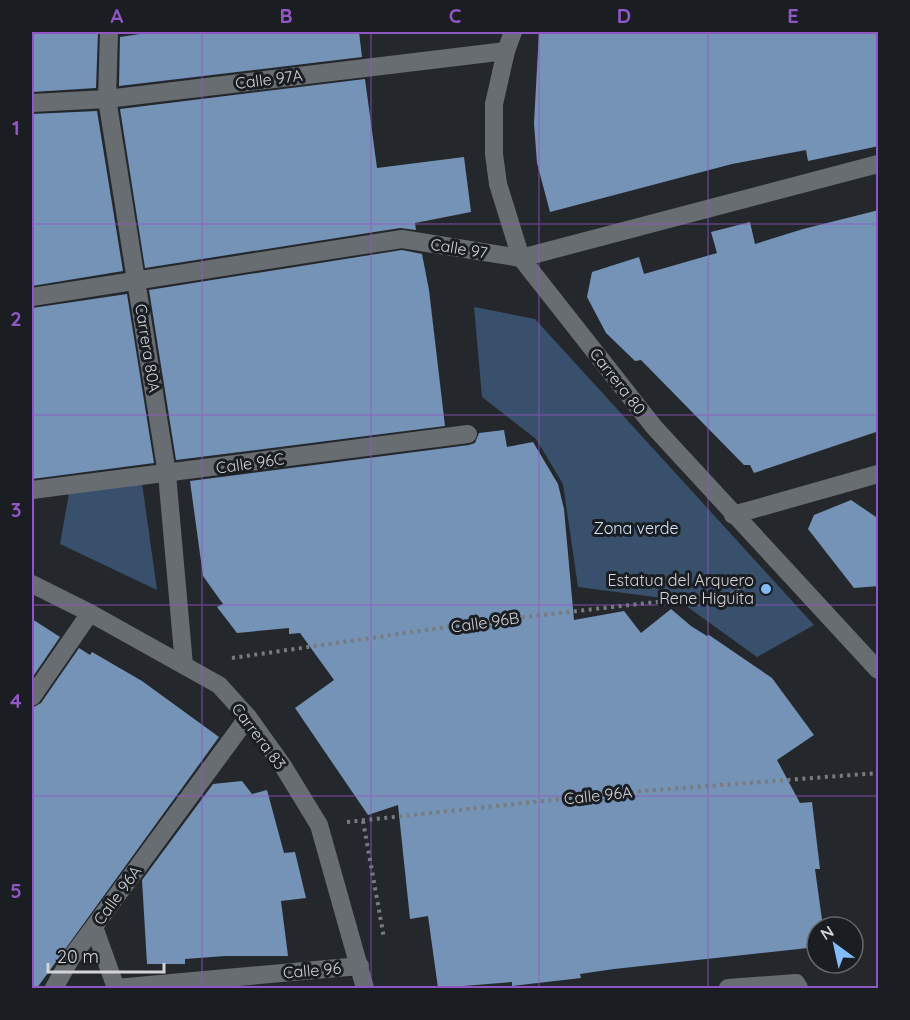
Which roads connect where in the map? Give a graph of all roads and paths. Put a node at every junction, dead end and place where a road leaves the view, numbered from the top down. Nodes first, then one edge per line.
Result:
1 (109, 32) edge
2 (513, 32) edge
3 (506, 51) junction
4 (107, 99) junction
5 (32, 103) edge
6 (879, 164) edge
7 (521, 258) junction
8 (138, 281) junction
9 (32, 297) edge
10 (468, 434) dead end
11 (167, 474) junction
12 (879, 474) edge
13 (32, 490) edge
14 (733, 514) junction
15 (776, 560) junction
16 (32, 584) edge
17 (90, 613) junction
18 (231, 658) dead end
19 (184, 665) junction
20 (879, 670) edge
21 (32, 697) edge
22 (248, 717) junction
23 (879, 773) edge
24 (363, 820) junction
25 (319, 825) junction
26 (94, 927) junction
27 (385, 944) dead end
28 (360, 966) junction
29 (54, 988) edge
30 (116, 988) edge
31 (365, 988) edge
32 (728, 988) edge
33 (799, 988) edge

1 - 4 street, Carrera 80A
2 - 3 street, Carrera 80
3 - 4 street, Calle 97A
3 - 7 street, Carrera 80
4 - 5 street, Calle 97A
4 - 8 street, Carrera 80A
6 - 7 street, Calle 97
7 - 8 street, Calle 97
7 - 14 street, Carrera 80
8 - 9 street, Calle 97
8 - 11 street, Carrera 80A
10 - 11 street, Calle 96C
11 - 13 street, Calle 96C
11 - 19 street, Carrera 80A
12 - 14 street
14 - 15 street, Carrera 80
15 - 18 path, Calle 96B
15 - 20 street, Carrera 80
16 - 17 street, Carrera 83
17 - 19 street, Carrera 83
17 - 21 street
19 - 22 street, Carrera 83
22 - 25 street, Carrera 83
22 - 26 street, Calle 96A
23 - 24 path, Calle 96A
24 - 25 path, Calle 96A
24 - 27 path
25 - 28 street, Carrera 83
26 - 29 street
26 - 30 street, Calle 96
28 - 30 street, Calle 96
28 - 31 street, Carrera 83
32 - 33 street

